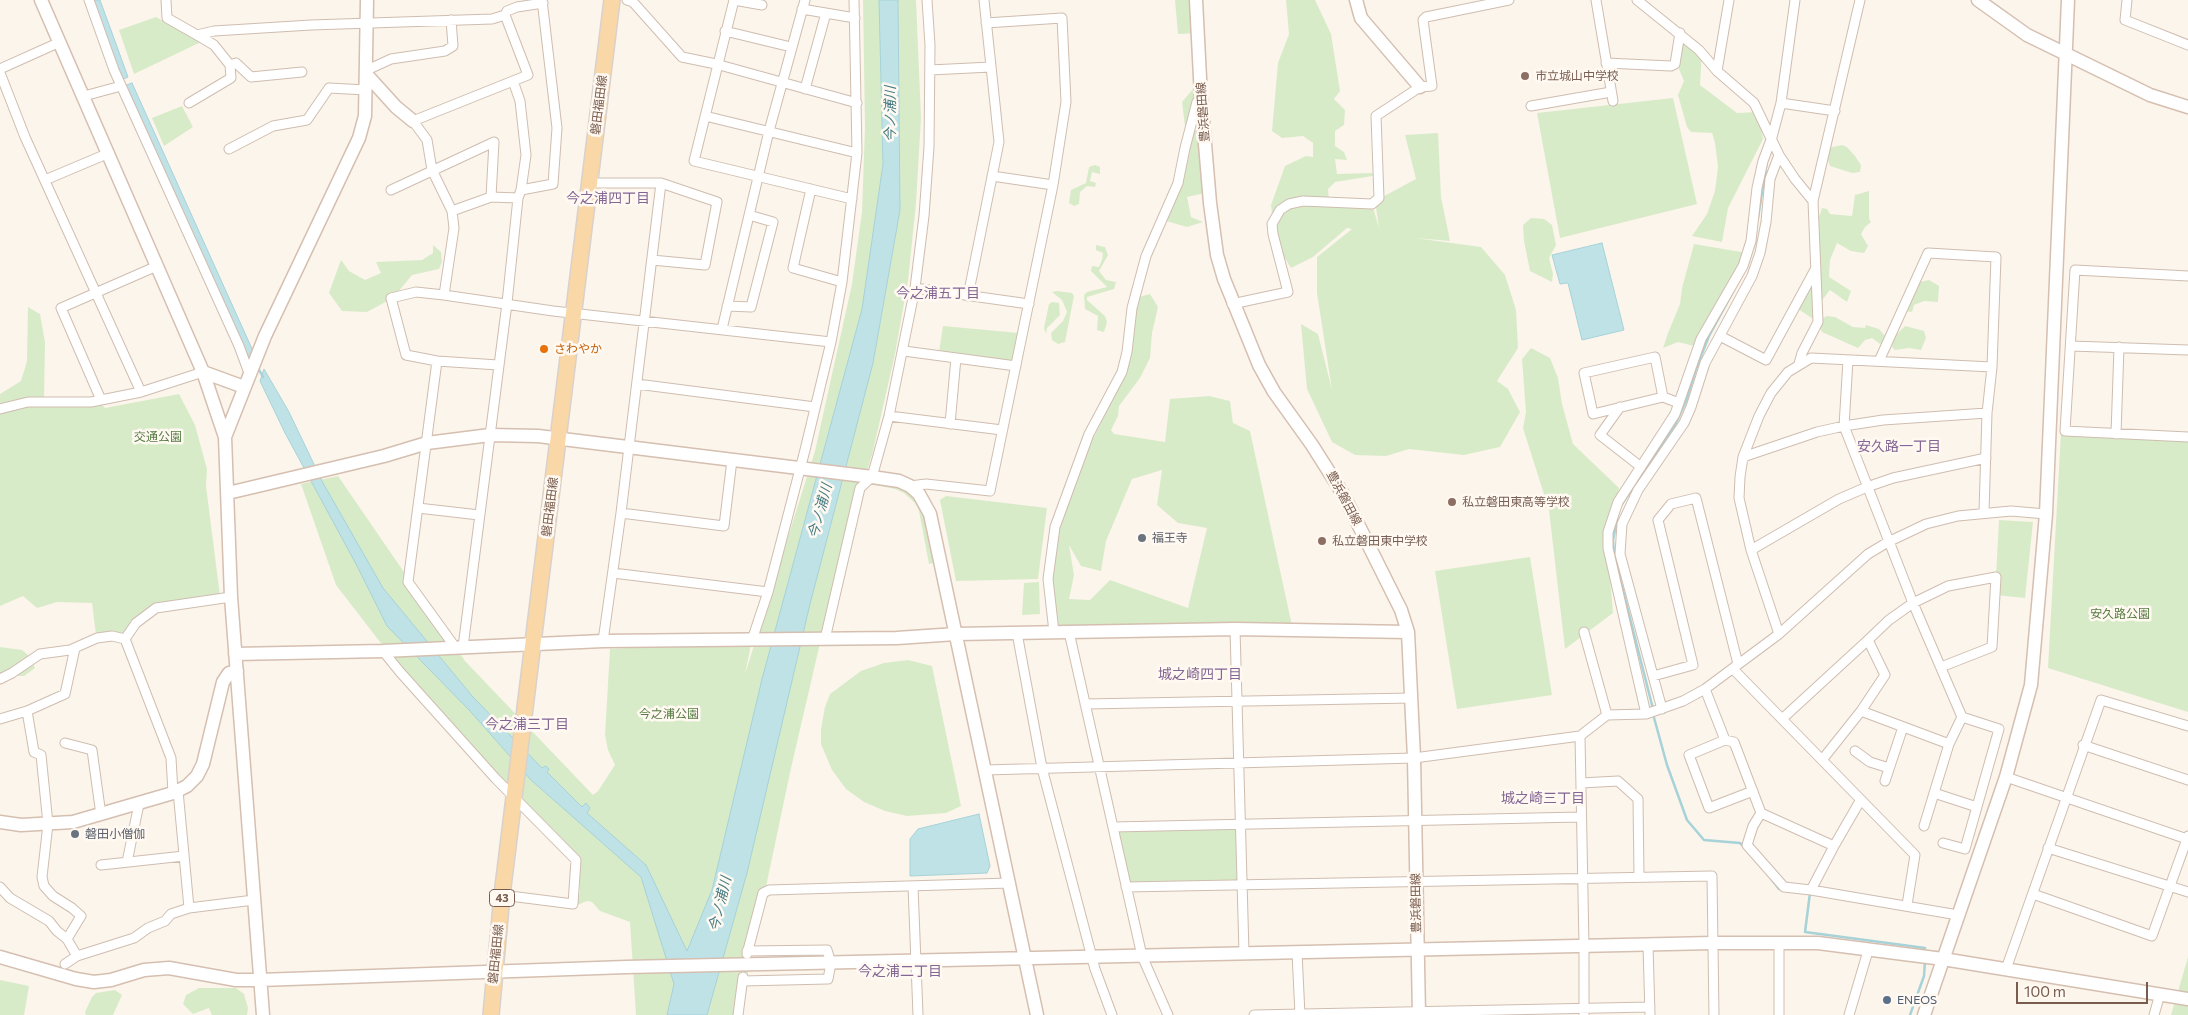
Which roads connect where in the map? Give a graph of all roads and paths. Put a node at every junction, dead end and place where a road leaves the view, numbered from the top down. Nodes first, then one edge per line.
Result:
1 (41, 0) edge
2 (89, 0) edge
3 (166, 0) edge
4 (367, 0) edge
5 (612, 0) edge
6 (627, 0) edge
7 (734, 0) edge
8 (854, 0) edge
9 (928, 0) edge
10 (984, 0) edge
11 (1196, 0) edge
12 (1356, 0) edge
13 (1512, 0) edge
14 (1596, 0) edge
15 (1637, 0) edge
16 (1729, 0) edge
17 (1795, 0) edge
18 (1860, 0) edge
19 (1978, 0) edge
20 (2068, 0) edge
21 (2127, 0) edge
22 (543, 2) edge
23 (804, 4) edge
24 (762, 5) dead end
25 (1993, 6) edge
26 (826, 13) junction
27 (505, 16) junction
28 (855, 18) junction
29 (451, 20) junction
30 (367, 23) junction
31 (986, 23) junction
32 (725, 31) junction
33 (1680, 33) junction
34 (197, 35) junction
35 (60, 42) junction
36 (2188, 45) edge
37 (791, 47) junction
38 (2066, 54) junction
39 (1606, 63) junction
40 (716, 64) junction
41 (230, 65) junction
42 (991, 67) junction
43 (0, 69) edge
44 (930, 70) junction
45 (1717, 71) junction
46 (302, 72) dead end
47 (367, 72) junction
48 (0, 73) edge
49 (513, 81) junction
50 (782, 83) junction
51 (121, 86) junction
52 (1420, 87) junction
53 (804, 89) junction
54 (366, 90) junction
55 (84, 96) junction
56 (1201, 97) junction
57 (1781, 102) junction
58 (189, 103) dead end
59 (857, 103) junction
60 (1531, 106) dead end
61 (2188, 107) edge
62 (1835, 111) junction
63 (704, 116) junction
64 (413, 121) junction
65 (769, 131) junction
66 (1772, 137) junction
67 (229, 149) dead end
68 (109, 153) junction
69 (857, 154) junction
70 (1779, 155) junction
71 (432, 170) junction
72 (759, 176) junction
73 (992, 176) junction
74 (45, 180) junction
75 (662, 183) junction
76 (590, 184) junction
77 (1053, 185) junction
78 (811, 189) junction
79 (391, 190) dead end
80 (519, 194) junction
81 (491, 197) junction
82 (852, 199) junction
83 (1813, 201) junction
84 (452, 210) junction
85 (750, 215) junction
86 (652, 260) junction
87 (157, 266) junction
88 (1817, 266) junction
89 (2188, 276) edge
90 (842, 282) junction
91 (915, 288) junction
92 (97, 292) junction
93 (444, 295) junction
94 (968, 296) junction
95 (1726, 297) junction
96 (507, 303) junction
97 (1029, 304) junction
98 (1232, 304) junction
99 (1737, 304) junction
100 (727, 306) junction
101 (574, 312) junction
102 (645, 320) junction
103 (722, 329) junction
104 (1720, 336) junction
105 (831, 342) junction
106 (2070, 346) junction
107 (2119, 347) junction
108 (2188, 350) edge
109 (904, 351) junction
110 (956, 358) junction
111 (1848, 360) junction
112 (1879, 360) junction
113 (437, 361) junction
114 (1799, 364) junction
115 (498, 365) junction
116 (1016, 366) junction
117 (1992, 367) junction
118 (202, 372) junction
119 (250, 372) junction
120 (636, 384) junction
121 (244, 386) junction
122 (141, 392) junction
123 (1663, 397) junction
124 (101, 400) junction
125 (1679, 402) junction
126 (815, 407) junction
127 (1620, 407) junction
128 (0, 409) edge
129 (1987, 413) junction
130 (889, 416) junction
131 (950, 424) junction
132 (1844, 426) junction
133 (1002, 430) junction
134 (2116, 434) junction
135 (490, 435) junction
136 (225, 437) junction
137 (2188, 437) edge
138 (558, 439) junction
139 (427, 443) junction
140 (628, 447) junction
141 (1743, 457) junction
142 (1986, 458) junction
143 (732, 460) junction
144 (1641, 467) junction
145 (803, 468) junction
146 (868, 477) junction
147 (1630, 484) junction
148 (910, 486) junction
149 (1867, 487) junction
150 (1638, 490) junction
151 (228, 493) junction
152 (418, 508) junction
153 (1984, 512) junction
154 (621, 513) junction
155 (2046, 514) junction
156 (479, 515) junction
157 (1888, 542) junction
158 (1751, 550) junction
159 (613, 573) junction
160 (768, 592) junction
161 (231, 597) junction
162 (1913, 603) junction
163 (1236, 629) junction
164 (1054, 632) junction
165 (1069, 632) junction
166 (1408, 632) junction
167 (1584, 632) dead end
168 (1017, 633) junction
169 (956, 634) junction
170 (1779, 634) junction
171 (125, 639) junction
172 (820, 639) junction
173 (756, 640) junction
174 (1868, 640) junction
175 (603, 642) junction
176 (533, 645) junction
177 (454, 647) junction
178 (75, 648) junction
179 (384, 651) junction
180 (235, 654) junction
181 (1736, 666) junction
182 (1941, 668) junction
183 (237, 671) junction
184 (1653, 676) junction
185 (0, 679) edge
186 (1705, 689) junction
187 (1412, 698) junction
188 (1237, 702) junction
189 (1085, 704) junction
190 (1662, 709) junction
191 (27, 711) junction
192 (1861, 711) junction
193 (1646, 714) junction
194 (1607, 716) junction
195 (1962, 717) junction
196 (1782, 718) junction
197 (0, 719) edge
198 (2188, 726) edge
199 (1903, 727) junction
200 (1580, 736) junction
201 (1725, 740) junction
202 (65, 744) dead end
203 (1948, 744) junction
204 (2083, 745) junction
205 (1855, 751) dead end
206 (1414, 758) junction
207 (1822, 760) junction
208 (1238, 763) junction
209 (1099, 766) junction
210 (1042, 768) junction
211 (1889, 768) junction
212 (985, 770) junction
213 (2006, 777) junction
214 (1885, 780) dead end
215 (2188, 780) edge
216 (1581, 783) junction
217 (1753, 791) junction
218 (176, 792) junction
219 (1934, 793) junction
220 (514, 797) junction
221 (2066, 798) junction
222 (1860, 801) junction
223 (139, 804) junction
224 (1977, 807) junction
225 (1762, 813) junction
226 (101, 815) junction
227 (1581, 817) junction
228 (1414, 821) junction
229 (0, 822) edge
230 (48, 824) junction
231 (1240, 824) junction
232 (1924, 826) dead end
233 (1113, 827) junction
234 (2187, 837) edge
235 (1943, 843) dead end
236 (1834, 846) junction
237 (2048, 848) junction
238 (184, 856) junction
239 (127, 862) junction
240 (101, 865) dead end
241 (1639, 877) junction
242 (1582, 878) junction
243 (1416, 882) junction
244 (1010, 883) junction
245 (1242, 885) junction
246 (914, 886) junction
247 (2170, 886) junction
248 (0, 887) edge
249 (1126, 887) junction
250 (1811, 890) junction
251 (2188, 892) edge
252 (2033, 894) junction
253 (502, 895) junction
254 (254, 900) junction
255 (1907, 906) junction
256 (188, 908) junction
257 (1958, 915) junction
258 (67, 939) junction
259 (1779, 942) junction
260 (1713, 943) junction
261 (1648, 945) junction
262 (1584, 946) junction
263 (1417, 950) junction
264 (1868, 950) junction
265 (1297, 952) junction
266 (1244, 953) junction
267 (77, 956) junction
268 (1092, 956) junction
269 (1142, 956) junction
270 (0, 957) edge
271 (1026, 958) junction
272 (1943, 959) junction
273 (916, 961) junction
274 (831, 963) junction
275 (65, 964) dead end
276 (2006, 969) junction
277 (494, 972) junction
278 (741, 975) junction
279 (260, 980) junction
280 (2160, 994) junction
281 (2184, 999) edge
282 (1650, 1011) edge
283 (1583, 1012) edge
284 (1419, 1013) edge
285 (1300, 1014) edge
286 (263, 1015) edge
287 (491, 1015) edge
288 (738, 1015) edge
289 (918, 1015) edge
290 (1037, 1015) edge
291 (1112, 1015) edge
292 (1168, 1015) edge
293 (1254, 1015) edge
294 (1714, 1015) edge
295 (1779, 1015) edge
296 (1849, 1015) edge
297 (1924, 1015) edge
298 (2154, 1015) edge

1 - 35 street
2 - 51 street
3 - 34 street
4 - 30 street
5 - 76 main road, 磐田福田線 / 43
6 - 40 street
7 - 24 street
7 - 32 street
8 - 28 street
9 - 44 street
10 - 31 street
11 - 56 street, 豊浜磐田線
12 - 52 street
13 - 52 street
14 - 39 street
15 - 33 street
16 - 45 street
17 - 57 street
18 - 62 street
19 - 25 street
20 - 38 street
21 - 36 street
22 - 27 street
22 - 80 street
23 - 26 street
23 - 37 street
25 - 38 street
26 - 28 street
26 - 53 street
27 - 29 street
27 - 49 street
28 - 59 street
29 - 30 street
29 - 47 street
30 - 34 street
30 - 47 street
31 - 42 street
31 - 77 street
32 - 37 street
32 - 40 street
33 - 39 street
33 - 45 street
34 - 41 street
35 - 43 street
35 - 55 street
37 - 50 street
38 - 61 street
38 - 155 street
39 - 60 street
40 - 50 street
40 - 63 street
41 - 46 street
41 - 58 street
42 - 44 street
42 - 73 street
44 - 91 street
45 - 66 street
47 - 54 street
47 - 64 street
48 - 74 street
49 - 64 street
49 - 80 street
50 - 53 street
50 - 65 street
51 - 55 street
51 - 119 street
52 - 98 street
53 - 59 street
54 - 67 street
54 - 119 street
55 - 68 street
56 - 98 street, 豊浜磐田線
56 - 164 street
57 - 62 street
57 - 66 street
59 - 69 street
62 - 83 street
63 - 65 street
63 - 72 street
64 - 71 street
65 - 69 street
65 - 72 street
66 - 70 street
66 - 95 street
68 - 74 street
68 - 87 street
69 - 82 street
70 - 83 street
70 - 99 street
71 - 79 street
71 - 81 street
71 - 84 street
72 - 78 street
72 - 85 street
73 - 77 street
73 - 94 street
74 - 92 street
75 - 76 street
75 - 86 street
75 - 86 street
76 - 101 main road, 磐田福田線 / 43
77 - 97 street
78 - 82 street
78 - 90 street
80 - 81 street
80 - 96 street
81 - 84 street
82 - 90 street
83 - 88 street
84 - 93 street
85 - 100 street
85 - 100 street
86 - 102 street
87 - 92 street
87 - 118 street
88 - 104 street
88 - 114 street
89 - 106 street
90 - 105 street
91 - 94 street
91 - 109 street
92 - 122 street
92 - 124 street
93 - 96 street
93 - 113 street
94 - 97 street
95 - 99 street
95 - 125 street
96 - 101 street
96 - 115 street
97 - 116 street
98 - 166 street, 豊浜磐田線
99 - 104 street
100 - 103 street
101 - 102 street
101 - 138 main road, 磐田福田線 / 43
102 - 103 street
102 - 120 street
103 - 105 street
104 - 150 street
105 - 126 street
106 - 107 street
106 - 134 street
107 - 108 street
107 - 134 street
109 - 110 street
109 - 130 street
110 - 116 street
110 - 131 street
111 - 112 street
111 - 114 street
111 - 132 street
112 - 117 street
112 - 117 street
113 - 115 street
113 - 139 street
114 - 141 street
115 - 135 street
116 - 133 street
117 - 129 street
118 - 121 street
118 - 122 street
118 - 136 street
119 - 121 street
120 - 126 street
120 - 140 street
121 - 136 street
122 - 124 street
123 - 125 street
123 - 127 street
123 - 127 street
124 - 128 street
125 - 144 street
126 - 145 street
127 - 144 street
129 - 132 street
129 - 142 street
130 - 131 street
130 - 146 street
131 - 133 street
132 - 141 street
132 - 149 street
133 - 148 street
134 - 137 street
135 - 138 street
135 - 139 street
135 - 156 street
136 - 151 street
138 - 140 street
138 - 176 main road, 磐田福田線 / 43
139 - 151 street
139 - 152 street
140 - 143 street
140 - 154 street
141 - 158 street
142 - 149 street
142 - 153 street
143 - 145 street
143 - 154 street
144 - 147 street
145 - 146 street
145 - 160 street
146 - 148 street
146 - 172 street
147 - 150 street
147 - 193 street
148 - 169 street
149 - 157 street
149 - 158 street
150 - 184 street
151 - 161 street
152 - 156 street
152 - 177 street
153 - 155 street
153 - 157 street
154 - 159 street
155 - 213 street
156 - 177 street
157 - 162 street
157 - 170 street
158 - 170 street
159 - 160 street
159 - 175 street
160 - 173 street
161 - 171 street
161 - 180 street
162 - 174 street
162 - 182 street
162 - 182 street
163 - 165 street
163 - 166 street
163 - 188 street
164 - 165 street
164 - 168 street
165 - 189 street
166 - 187 street, 豊浜磐田線
167 - 194 street
168 - 169 street
168 - 210 street
169 - 172 street
169 - 212 street
170 - 181 street
171 - 178 street
171 - 218 street
172 - 173 street
173 - 175 street
174 - 192 street
174 - 196 street
175 - 176 street
176 - 177 street
176 - 220 main road, 磐田福田線 / 43
177 - 179 street
178 - 185 street
178 - 191 street
179 - 180 street
179 - 220 street
180 - 183 street
181 - 184 street
181 - 186 street
181 - 196 street
182 - 195 street
183 - 218 street
183 - 254 street
184 - 190 street
186 - 190 street
186 - 201 street
187 - 188 street
187 - 206 street, 豊浜磐田線
188 - 189 street
188 - 208 street
189 - 209 street
190 - 193 street
191 - 197 street
191 - 230 street
192 - 199 street
192 - 207 street
193 - 194 street
194 - 200 street
195 - 203 street
195 - 224 street
196 - 207 street
198 - 204 street
199 - 203 street
199 - 211 street
200 - 206 street
200 - 216 street
201 - 217 street
201 - 217 street
202 - 226 street
203 - 219 street
204 - 215 street
204 - 221 street
205 - 211 street
206 - 208 street
206 - 228 street, 豊浜磐田線
207 - 222 street
208 - 209 street
208 - 231 street
209 - 210 street
209 - 233 street
210 - 212 street
210 - 268 street
211 - 214 street
212 - 244 street
213 - 221 street
213 - 257 street
216 - 227 street
216 - 241 street
217 - 225 street
218 - 223 street
218 - 238 street
219 - 224 street
219 - 232 street
220 - 253 main road, 磐田福田線 / 43
220 - 253 street
221 - 234 street
221 - 237 street
222 - 236 street
222 - 255 street
223 - 226 street
223 - 239 street
224 - 235 street
225 - 236 street
225 - 250 street
226 - 230 street
227 - 228 street
227 - 242 street
228 - 231 street
228 - 243 street, 豊浜磐田線
229 - 230 street
230 - 258 street
231 - 233 street
231 - 245 street
233 - 249 street
234 - 247 street
236 - 250 street
237 - 247 street
237 - 252 street
238 - 239 street
238 - 256 street
239 - 240 street
241 - 242 street
241 - 260 street
242 - 243 street
242 - 262 street
243 - 245 street
243 - 263 street, 豊浜磐田線
244 - 246 street
244 - 271 street
245 - 249 street
245 - 266 street
246 - 273 street
246 - 274 street
247 - 251 street
247 - 252 street
248 - 258 street
249 - 269 street
250 - 255 street
252 - 276 street
253 - 277 main road, 磐田福田線 / 43
254 - 256 street
254 - 279 street
255 - 257 street
256 - 267 street
257 - 272 street
258 - 267 street
259 - 260 street
259 - 264 street
259 - 295 street
260 - 261 street
260 - 294 street
261 - 262 street
261 - 282 street
262 - 263 street
262 - 283 street
263 - 265 street
263 - 284 street, 豊浜磐田線
264 - 272 street
264 - 296 street
265 - 266 street
265 - 285 street
266 - 269 street
267 - 275 street
268 - 269 street
268 - 271 street
268 - 291 street
269 - 292 street
270 - 279 street
271 - 273 street
271 - 290 street
272 - 276 street
272 - 297 street
273 - 274 street
273 - 289 street
274 - 278 street
276 - 280 street
277 - 278 street
277 - 279 street
277 - 287 main road, 磐田福田線 / 43
278 - 288 street
279 - 286 street
280 - 281 street
280 - 298 street
282 - 283 street
283 - 284 street
284 - 285 street
285 - 293 street

